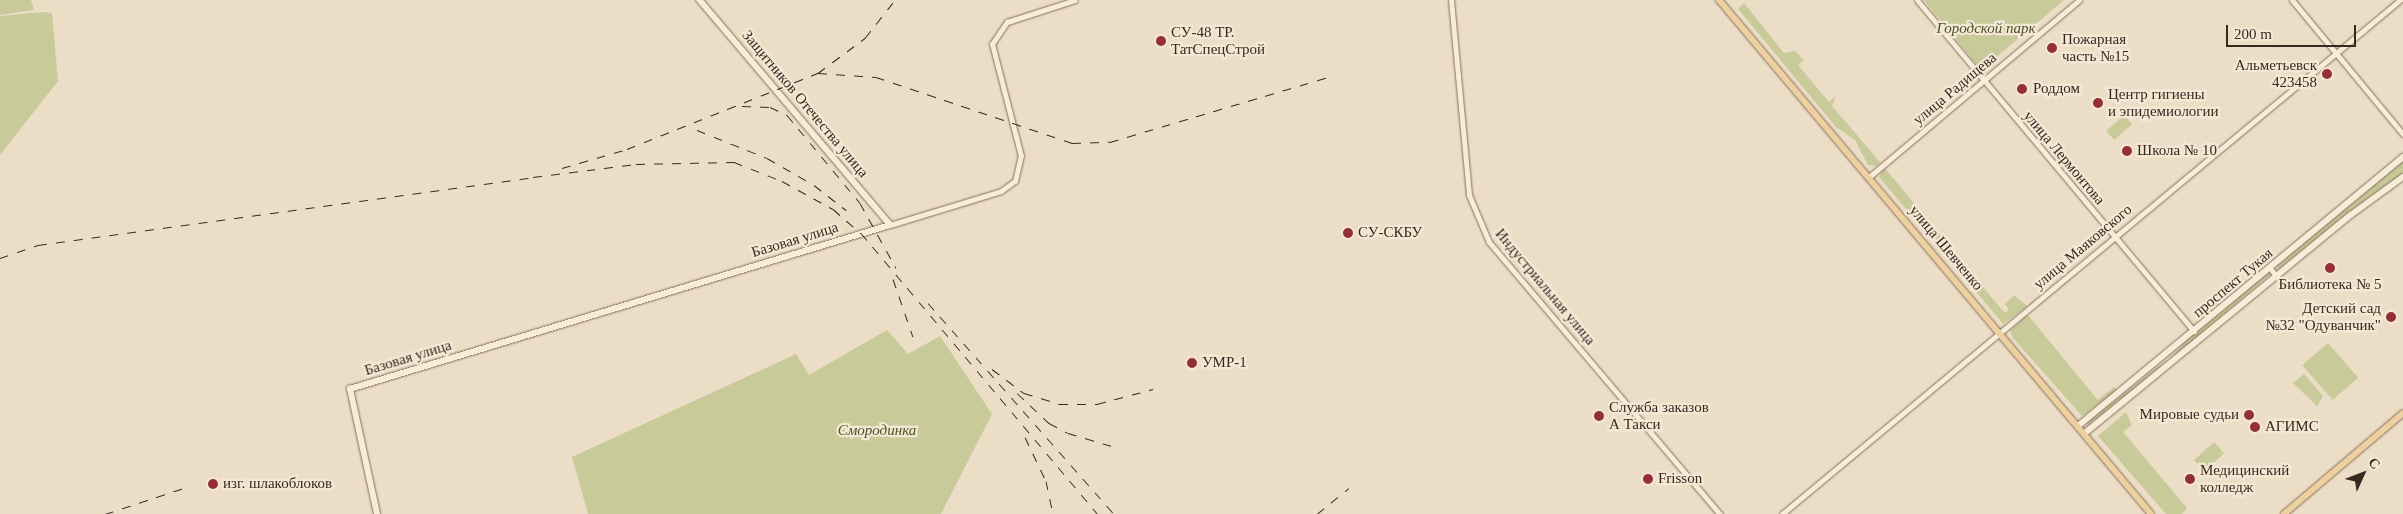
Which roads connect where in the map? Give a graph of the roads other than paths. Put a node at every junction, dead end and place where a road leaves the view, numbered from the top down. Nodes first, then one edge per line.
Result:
1 (700, 0) edge
2 (1075, 0) edge
3 (1451, 0) edge
4 (1719, 0) edge
5 (1917, 0) edge
6 (2079, 0) edge
7 (2292, 0) edge
8 (2400, 0) edge
9 (2336, 53) junction
10 (1984, 81) junction
11 (2403, 134) edge
12 (2403, 157) edge
13 (1869, 177) junction
14 (2403, 177) edge
15 (890, 225) junction
16 (2115, 237) junction
17 (2270, 268) junction
18 (2276, 276) junction
19 (2194, 331) junction
20 (2000, 332) junction
21 (2159, 360) junction
22 (2166, 367) junction
23 (2403, 413) edge
24 (2078, 426) junction
25 (2084, 434) junction
26 (377, 514) edge
27 (1720, 514) edge
28 (1782, 514) edge
29 (2151, 514) edge
30 (2284, 514) edge

1 - 15 main road, Защитников Отечества улица
2 - 15 street, Базовая улица
3 - 27 street, Индустриальная улица
4 - 13 main road, улица Шевченко
5 - 10 street, улица Лермонтова
6 - 10 street, улица Радищева
7 - 9 street
8 - 9 street, улица Маяковского
9 - 11 street
9 - 16 street, улица Маяковского
10 - 13 street, улица Радищева
10 - 16 street, улица Лермонтова
12 - 17 main road, проспект Тукая
13 - 20 main road, улица Шевченко
14 - 18 main road, проспект Тукая
15 - 26 main road, Базовая улица
16 - 19 street, улица Лермонтова
16 - 20 street, улица Маяковского
17 - 18 street
17 - 19 main road, проспект Тукая
18 - 22 main road, проспект Тукая
19 - 21 main road, проспект Тукая
20 - 24 main road, улица Шевченко
20 - 28 street, улица Маяковского
21 - 22 street
21 - 24 main road, проспект Тукая
22 - 25 main road, проспект Тукая
23 - 30 main road
24 - 25 main road, улица Шевченко
25 - 29 main road, улица Шевченко

